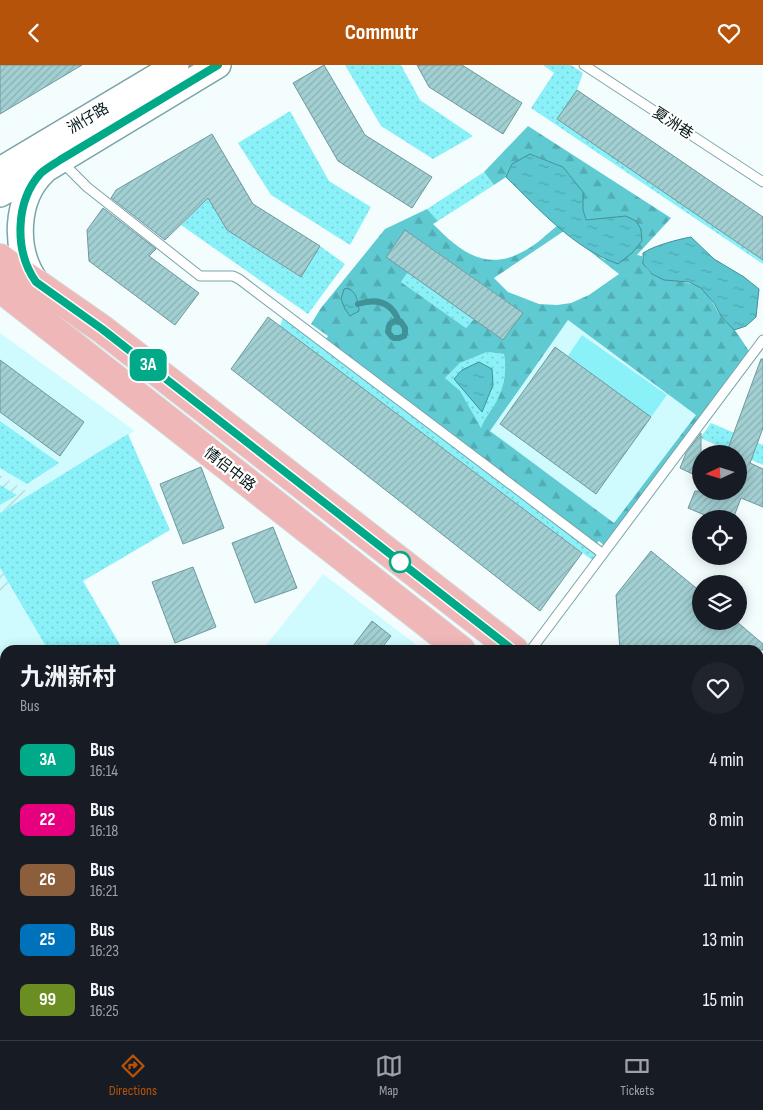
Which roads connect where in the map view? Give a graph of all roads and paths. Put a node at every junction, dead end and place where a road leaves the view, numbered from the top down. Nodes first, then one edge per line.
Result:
1 (176, 65) edge
2 (218, 65) edge
3 (584, 65) edge
4 (53, 165) junction
5 (0, 170) edge
6 (763, 182) edge
7 (0, 194) edge
8 (0, 258) edge
9 (36, 282) junction
10 (0, 288) edge
11 (763, 340) edge
12 (603, 554) junction
13 (455, 645) edge
14 (508, 645) edge
15 (535, 645) edge

1 - 5 street, 洲仔路
2 - 4 street, 洲仔路
3 - 6 lane, 夏洲巷
4 - 7 street, 洲仔路
4 - 9 street
4 - 12 lane
8 - 9 highway
9 - 14 highway
10 - 13 highway, 情侣中路
11 - 12 lane
12 - 15 lane

